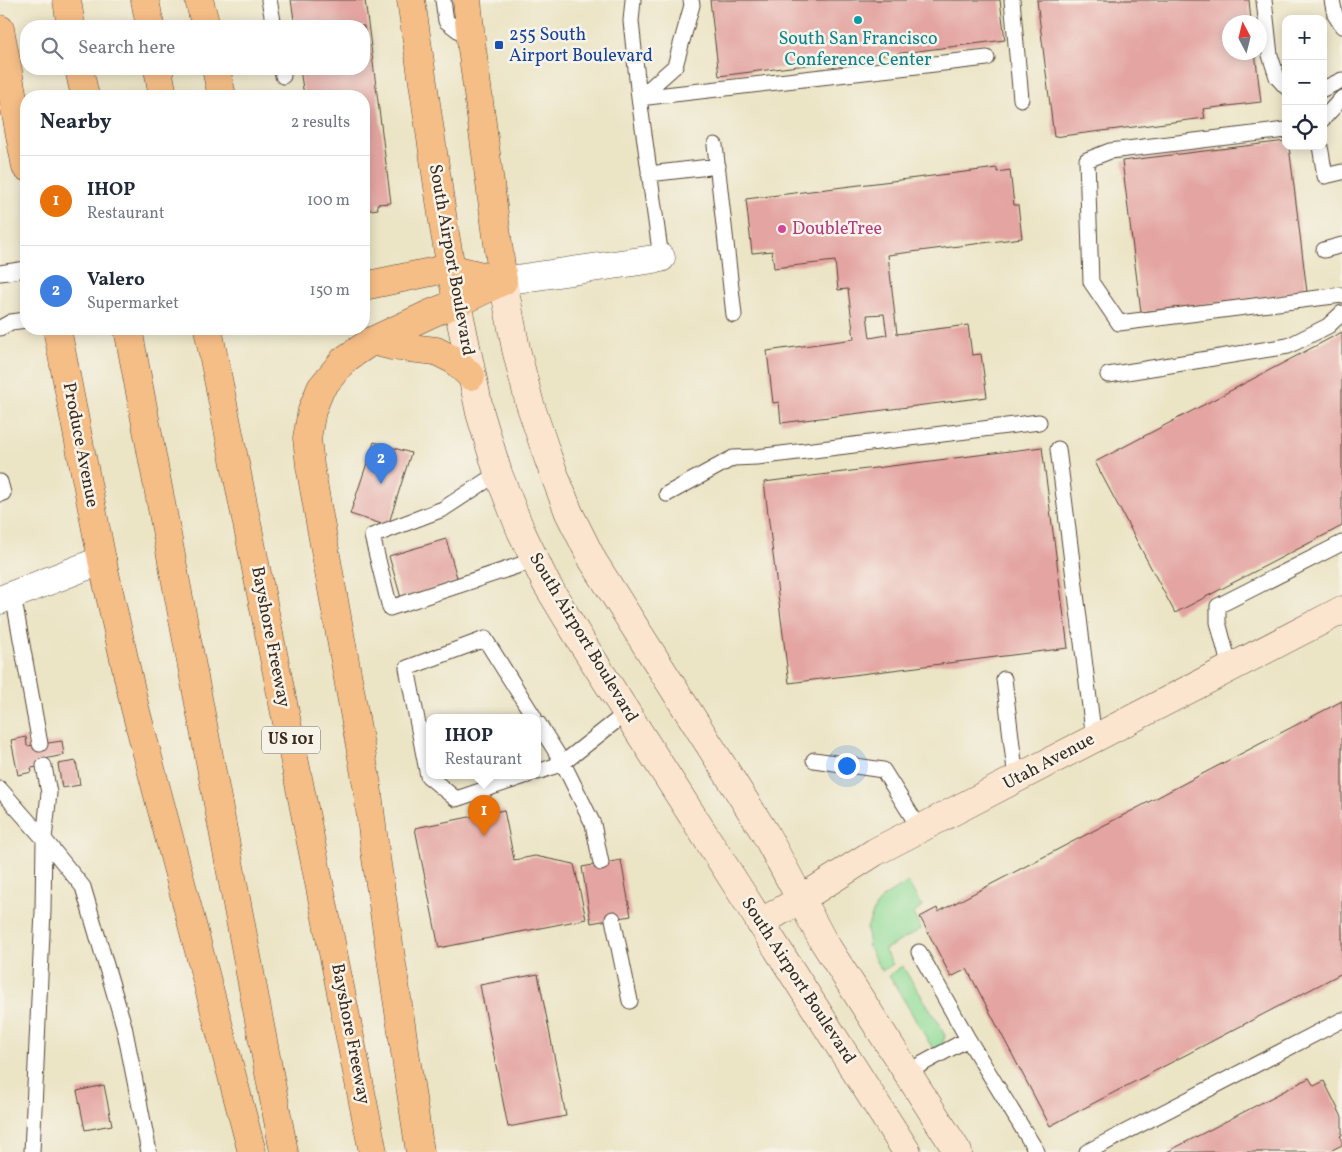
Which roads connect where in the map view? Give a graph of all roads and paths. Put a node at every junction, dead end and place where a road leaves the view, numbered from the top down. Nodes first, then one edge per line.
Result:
1 (66, 0) edge
2 (145, 0) edge
3 (199, 0) edge
4 (269, 0) edge
5 (411, 0) edge
6 (443, 0) edge
7 (467, 0) edge
8 (633, 0) edge
9 (692, 0) edge
10 (1012, 0) edge
11 (1264, 0) edge
12 (1332, 0) edge
13 (71, 20) edge
14 (149, 20) edge
15 (204, 20) edge
16 (273, 20) edge
17 (1342, 26) edge
18 (0, 29) edge
19 (471, 40) junction
20 (987, 58) dead end
21 (81, 75) edge
22 (159, 75) edge
23 (217, 75) edge
24 (1342, 80) edge
25 (1282, 83) edge
26 (1327, 87) edge
27 (84, 90) edge
28 (162, 90) edge
29 (221, 90) edge
30 (639, 98) junction
31 (1342, 98) edge
32 (1021, 99) dead end
33 (1327, 115) edge
34 (1282, 130) edge
35 (20, 134) edge
36 (715, 145) dead end
37 (1321, 150) edge
38 (718, 166) junction
39 (1342, 172) edge
40 (649, 174) junction
41 (1342, 245) edge
42 (1324, 250) dead end
43 (661, 258) joint
44 (450, 268) junction
45 (20, 269) edge
46 (0, 273) edge
47 (503, 281) junction
48 (370, 285) edge
49 (1342, 295) edge
50 (457, 304) junction
51 (1342, 313) edge
52 (734, 315) dead end
53 (20, 321) edge
54 (0, 328) edge
55 (58, 335) edge
56 (129, 335) edge
57 (209, 335) edge
58 (372, 341) junction
59 (1108, 375) dead end
60 (471, 376) junction
61 (1039, 422) dead end
62 (1058, 449) dead end
63 (498, 473) junction
64 (0, 482) edge
65 (0, 494) edge
66 (667, 494) dead end
67 (1342, 543) edge
68 (102, 560) junction
69 (535, 560) junction
70 (7, 598) edge
71 (1342, 610) edge
72 (1230, 668) junction
73 (1004, 679) dead end
74 (626, 712) junction
75 (532, 714) edge
76 (541, 728) edge
77 (1094, 739) junction
78 (40, 744) dead end
79 (814, 760) dead end
80 (563, 763) junction
81 (44, 766) dead end
82 (426, 766) edge
83 (541, 771) edge
84 (432, 779) edge
85 (515, 779) edge
86 (1016, 779) junction
87 (0, 789) edge
88 (920, 829) junction
89 (44, 839) junction
90 (601, 863) dead end
91 (801, 899) junction
92 (613, 919) dead end
93 (760, 923) junction
94 (919, 952) dead end
95 (630, 1001) dead end
96 (1342, 1020) edge
97 (968, 1040) junction
98 (907, 1072) junction
99 (32, 1152) edge
100 (150, 1152) edge
101 (252, 1152) edge
102 (284, 1152) edge
103 (373, 1152) edge
104 (420, 1152) edge
105 (907, 1152) edge
106 (958, 1152) edge
107 (1036, 1152) edge
108 (1087, 1152) edge

1 - 13 main road
2 - 14 main road
3 - 15 main road
4 - 16 lane
5 - 44 main road, South Airport Boulevard
6 - 19 lane
7 - 19 main road
8 - 30 lane
9 - 30 lane
10 - 32 lane
11 - 25 lane
12 - 17 lane
18 - 35 main road
19 - 47 main road
20 - 30 lane
21 - 27 main road
22 - 28 main road
23 - 29 main road
24 - 26 lane
30 - 40 lane
31 - 33 lane
34 - 49 lane
36 - 38 lane
37 - 39 lane
38 - 40 lane
38 - 52 lane
40 - 43 lane
41 - 42 lane
43 - 47 street
44 - 47 main road
44 - 48 main road
44 - 50 main road, South Airport Boulevard
45 - 46 lane
47 - 50 main road
47 - 91 street
50 - 58 main road
50 - 60 street, South Airport Boulevard
51 - 59 lane
53 - 54 lane
55 - 68 main road, Produce Avenue
56 - 102 main road
57 - 103 main road, Bayshore Freeway / US 101
58 - 60 main road
58 - 104 main road
60 - 63 street, South Airport Boulevard
61 - 66 lane
62 - 77 lane
63 - 69 street, South Airport Boulevard
63 - 69 lane
64 - 65 lane
67 - 72 lane
68 - 70 street
68 - 101 main road, Produce Avenue
69 - 74 street, South Airport Boulevard
70 - 78 lane
71 - 72 street, Utah Avenue
72 - 77 street, Utah Avenue
73 - 86 lane
74 - 80 lane
74 - 93 street, South Airport Boulevard
75 - 82 lane
76 - 80 lane
77 - 86 street, Utah Avenue
79 - 88 lane
80 - 83 lane
80 - 90 lane
81 - 89 lane
84 - 85 lane
86 - 88 street, Utah Avenue
87 - 89 lane
88 - 91 street, Utah Avenue
89 - 99 lane
89 - 100 lane
91 - 93 street, Utah Avenue
91 - 98 street
92 - 95 lane
93 - 105 street, South Airport Boulevard
94 - 97 lane
96 - 108 lane
97 - 98 lane
97 - 107 lane
98 - 106 street

